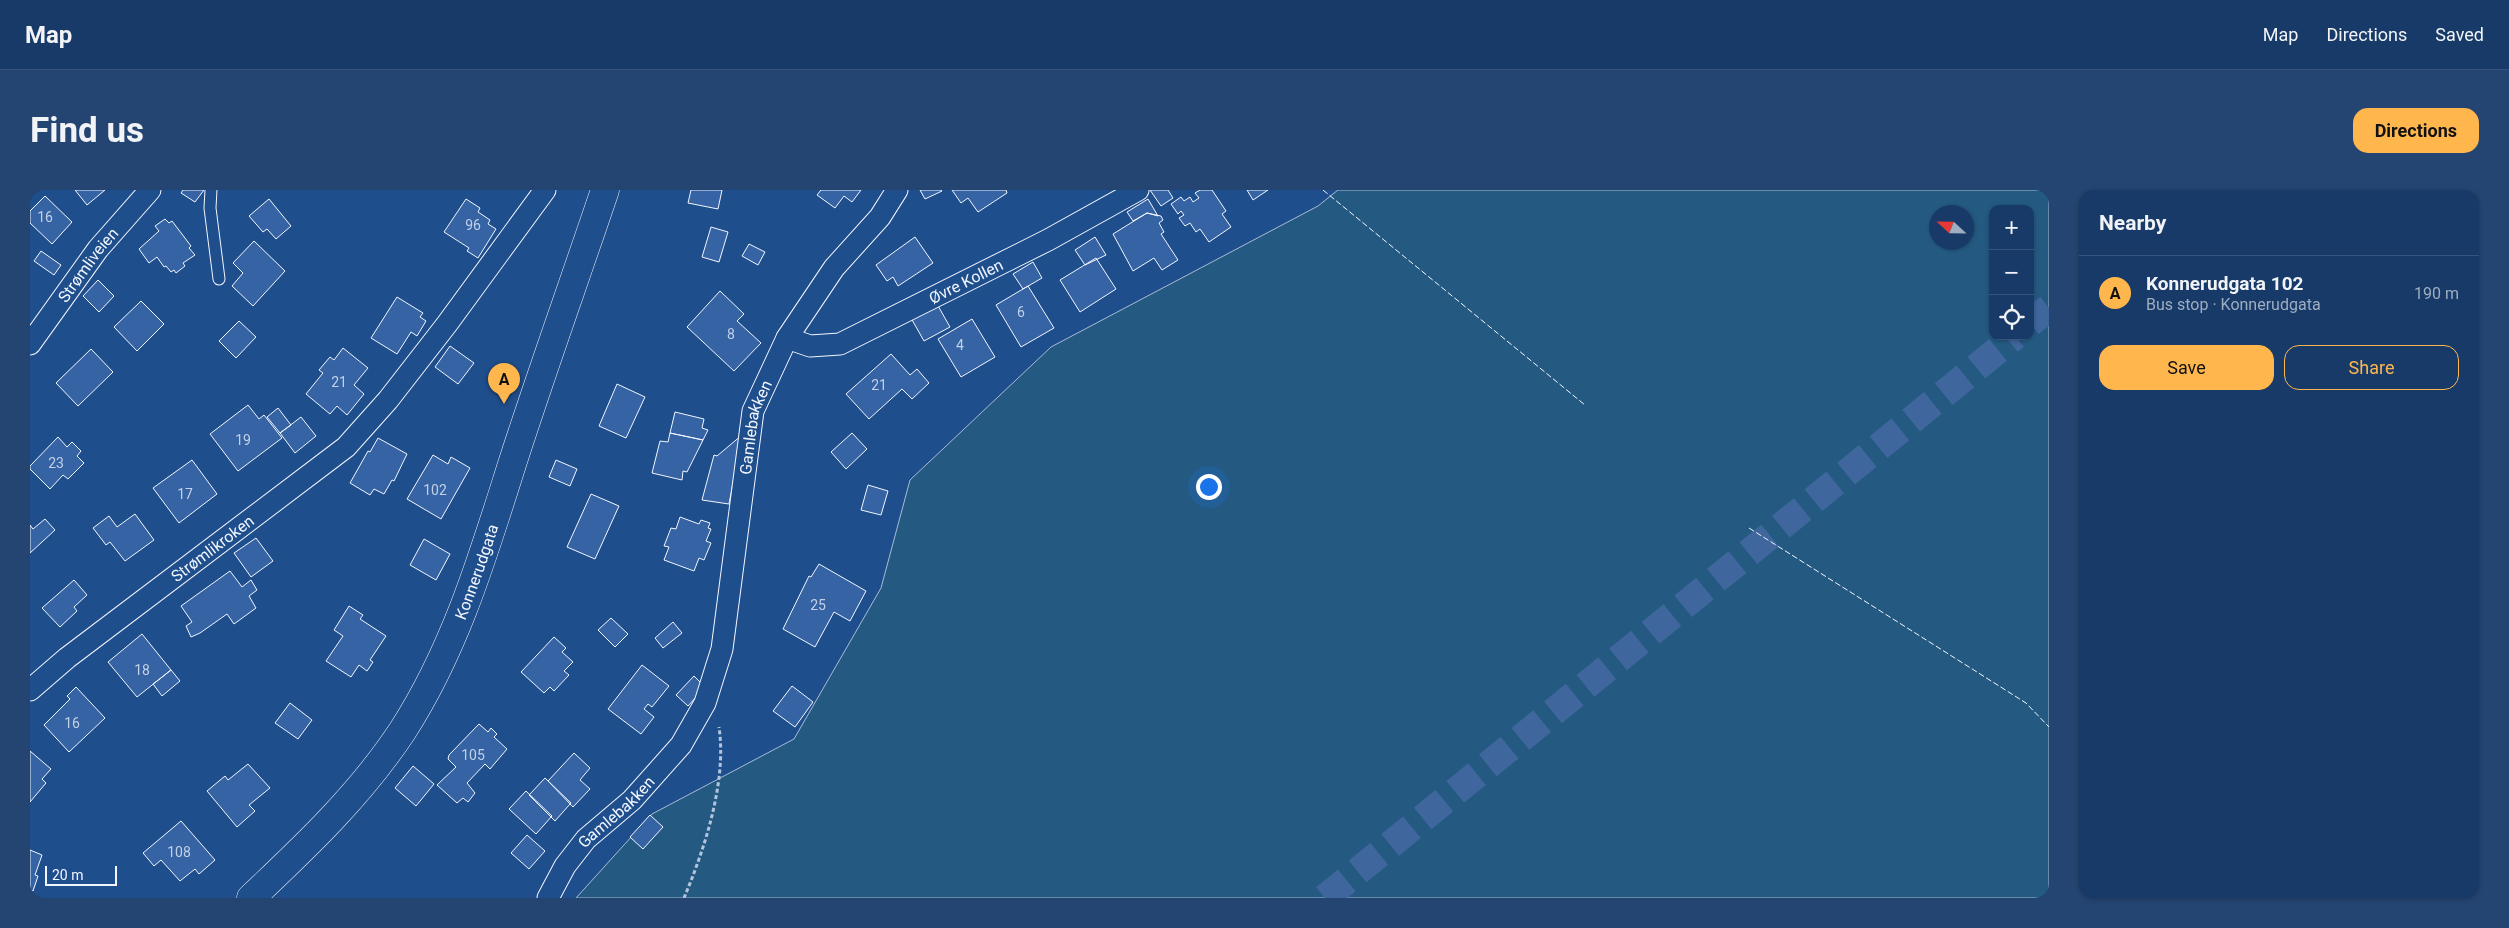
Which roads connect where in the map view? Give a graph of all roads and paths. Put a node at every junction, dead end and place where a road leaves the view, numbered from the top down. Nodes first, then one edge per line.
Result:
1 (150, 190) edge
2 (211, 190) edge
3 (545, 190) edge
4 (605, 190) edge
5 (896, 190) edge
6 (1138, 190) edge
7 (219, 279) dead end
8 (787, 338) junction
9 (30, 344) edge
10 (30, 690) edge
11 (706, 703) junction
12 (251, 898) edge
13 (548, 898) edge
14 (684, 898) edge

1 - 9 street, Strømliveien
2 - 7 lane
3 - 10 street, Strømlikroken
4 - 12 main road, Konnerudgata
5 - 8 street, Gamlebakken
6 - 8 street, Øvre Kollen
8 - 11 street, Gamlebakken
11 - 13 street, Gamlebakken
11 - 14 path

